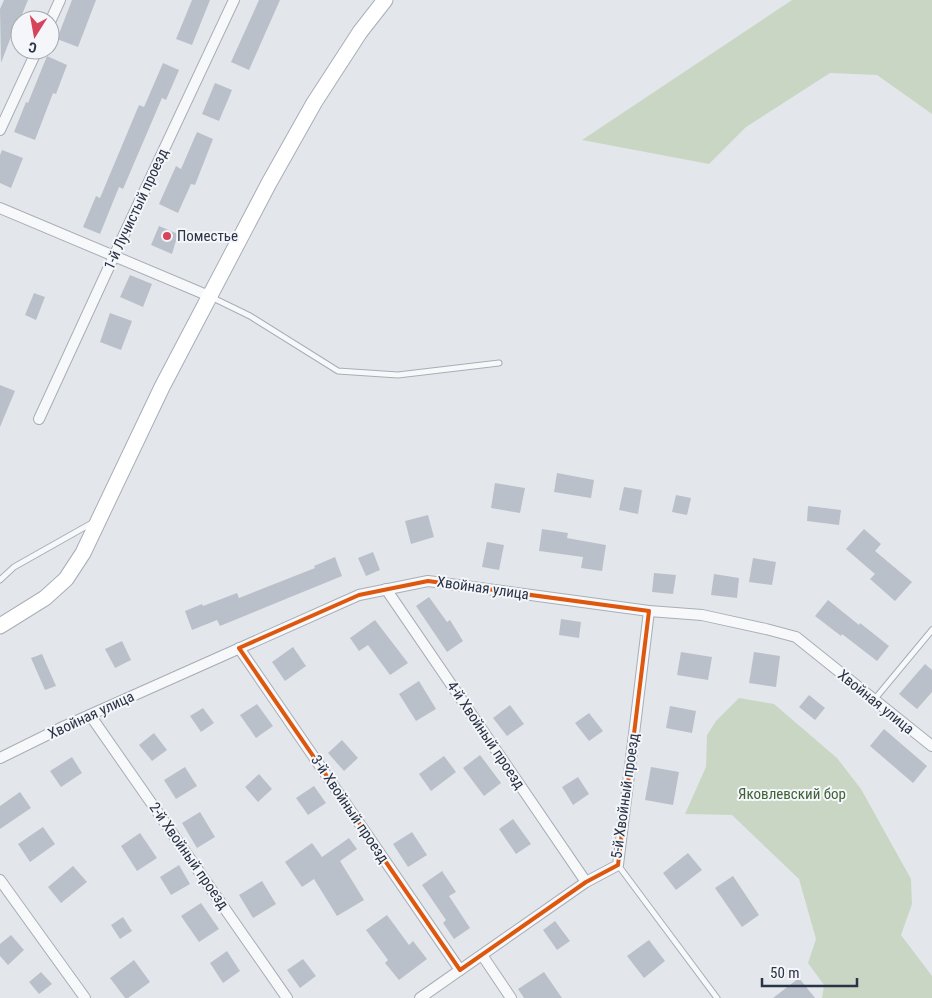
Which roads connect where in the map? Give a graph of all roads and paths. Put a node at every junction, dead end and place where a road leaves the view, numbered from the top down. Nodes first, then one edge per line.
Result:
1 (234, 0) edge
2 (384, 0) edge
3 (32, 60) edge
4 (0, 130) edge
5 (0, 208) edge
6 (114, 256) junction
7 (208, 296) junction
8 (499, 363) dead end
9 (40, 419) dead end
10 (99, 519) junction
11 (0, 580) edge
12 (386, 589) junction
13 (649, 611) junction
14 (0, 626) edge
15 (932, 630) edge
16 (239, 648) junction
17 (874, 700) junction
18 (90, 715) junction
19 (932, 746) edge
20 (0, 758) edge
21 (618, 864) junction
22 (0, 880) edge
23 (586, 882) junction
24 (482, 955) junction
25 (460, 970) junction
26 (85, 998) edge
27 (287, 998) edge
28 (420, 998) edge
29 (511, 998) edge
30 (717, 998) edge

1 - 6 street, 1-й Лучистый проезд
2 - 7 street
3 - 4 street
5 - 6 street
6 - 7 street
6 - 9 street, 1-й Лучистый проезд
7 - 8 lane
7 - 10 street
10 - 11 lane
10 - 14 street
12 - 13 street, Хвойная улица
12 - 16 street, Хвойная улица
12 - 23 street, 4-й Хвойный проезд
13 - 17 street, Хвойная улица
13 - 21 street, 5-й Хвойный проезд
15 - 17 lane
16 - 18 street, Хвойная улица
16 - 25 street, 3-й Хвойный проезд
17 - 19 street, Хвойная улица
18 - 20 street, Хвойная улица
18 - 27 street, 2-й Хвойный проезд
21 - 23 street, 5-й Хвойный проезд
21 - 30 lane
22 - 26 street
23 - 24 street, 5-й Хвойный проезд
24 - 25 street, 5-й Хвойный проезд
24 - 29 street
25 - 28 street, 5-й Хвойный проезд

